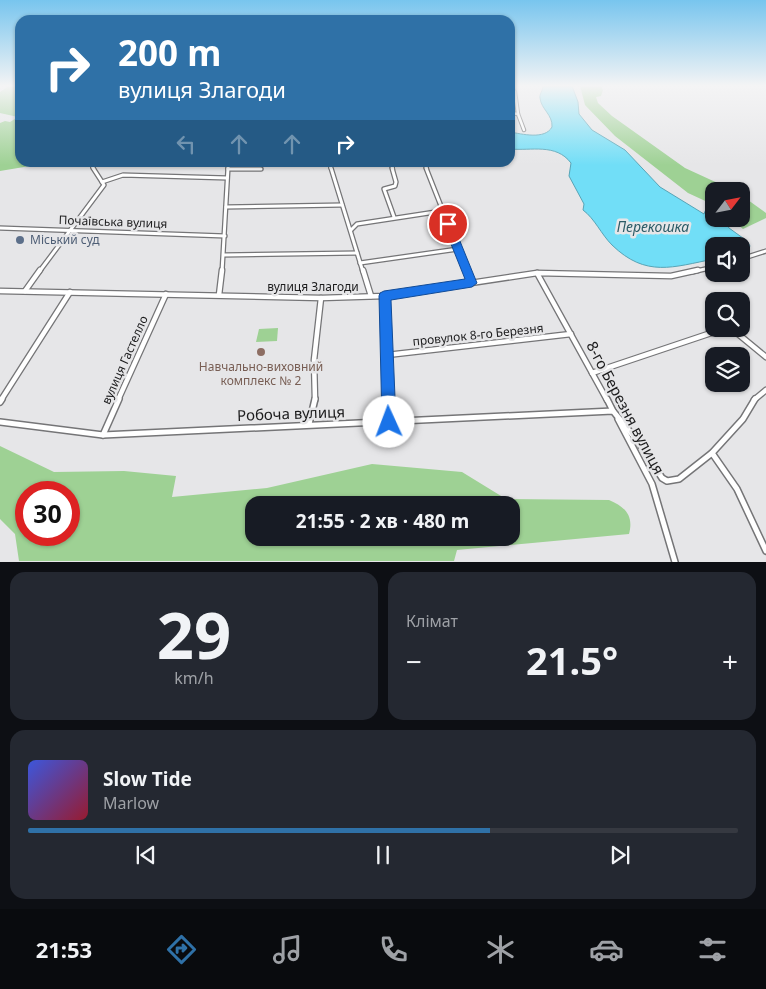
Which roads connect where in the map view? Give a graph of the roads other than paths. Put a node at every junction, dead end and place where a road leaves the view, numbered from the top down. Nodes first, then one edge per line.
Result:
1 (515, 114) edge
2 (518, 114) joint
3 (524, 130) dead end
4 (92, 167) edge
5 (331, 167) edge
6 (392, 167) edge
7 (426, 167) edge
8 (228, 169) joint
9 (261, 169) dead end
10 (227, 178) junction
11 (102, 182) junction
12 (395, 186) joint
13 (342, 205) junction
14 (226, 207) junction
15 (442, 211) junction
16 (394, 217) junction
17 (0, 228) edge
18 (71, 230) junction
19 (351, 230) junction
20 (225, 236) junction
21 (458, 249) junction
22 (766, 250) edge
23 (357, 253) junction
24 (224, 254) junction
25 (750, 256) edge
26 (360, 263) junction
27 (705, 269) edge
28 (537, 273) junction
29 (472, 283) junction
30 (0, 291) edge
31 (26, 291) junction
32 (70, 292) junction
33 (166, 294) junction
34 (219, 296) junction
35 (371, 296) junction
36 (384, 296) junction
37 (321, 298) junction
38 (571, 334) junction
39 (705, 335) edge
40 (742, 337) edge
41 (387, 355) junction
42 (766, 357) edge
43 (592, 373) junction
44 (766, 390) edge
45 (0, 402) edge
46 (613, 411) junction
47 (0, 422) edge
48 (389, 422) junction
49 (309, 424) junction
50 (103, 435) junction
51 (712, 453) junction
52 (766, 551) edge
53 (675, 562) edge

1 - 2 street
2 - 3 street
4 - 11 street
5 - 13 street
6 - 12 street
7 - 15 street
8 - 9 street
8 - 10 street
10 - 11 street
10 - 14 street
11 - 18 street
12 - 16 street
13 - 14 street
13 - 19 street
14 - 20 street
15 - 16 street
15 - 21 street
16 - 19 street
17 - 18 street, Почаївська вулиця
18 - 20 street, Почаївська вулиця
18 - 31 street
19 - 23 street
20 - 24 street
21 - 26 street
21 - 29 street
22 - 25 street
23 - 24 street
23 - 26 street
24 - 34 street
26 - 35 street
27 - 28 street, вулиця Злагоди
28 - 29 street, вулиця Злагоди
28 - 38 street, 8-го Березня вулиця
29 - 36 street, вулиця Злагоди
30 - 31 street, вулиця Злагоди
31 - 32 street, вулиця Злагоди
32 - 33 street, вулиця Злагоди
32 - 45 street
33 - 34 street, вулиця Злагоди
33 - 50 street, вулиця Гастелло
34 - 37 street, вулиця Злагоди
35 - 36 street, вулиця Злагоди
35 - 37 street, вулиця Злагоди
36 - 41 street
37 - 49 street
38 - 41 street, провулок 8-го Березня
38 - 43 street, 8-го Березня вулиця
39 - 43 street
40 - 42 street
41 - 48 street
43 - 46 street, 8-го Березня вулиця
44 - 51 street
46 - 48 street, Робоча вулиця
46 - 51 street
46 - 53 street, 8-го Березня вулиця
47 - 50 street, Робоча вулиця
48 - 49 street, Робоча вулиця
49 - 50 street, Робоча вулиця
51 - 52 street

